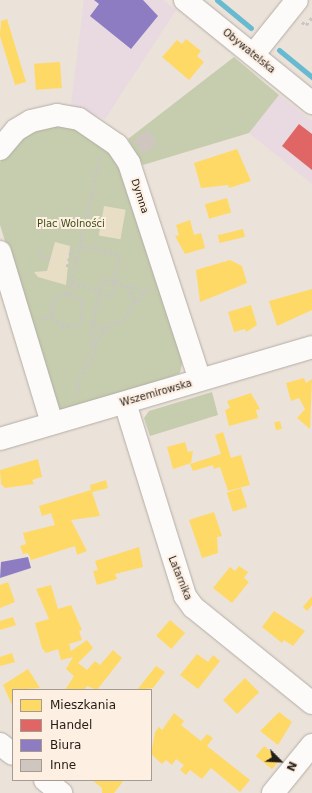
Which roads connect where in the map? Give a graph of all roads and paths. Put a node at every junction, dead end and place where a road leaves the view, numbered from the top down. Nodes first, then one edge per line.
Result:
1 (186, 0) edge
2 (297, 0) edge
3 (312, 17) edge
4 (306, 25) dead end
5 (253, 55) junction
6 (312, 103) edge
7 (104, 135) junction
8 (0, 149) edge
9 (80, 246) junction
10 (41, 250) dead end
11 (0, 252) edge
12 (78, 252) junction
13 (51, 259) dead end
14 (67, 266) dead end
15 (71, 283) junction
16 (114, 283) junction
17 (128, 286) junction
18 (145, 290) junction
19 (100, 292) junction
20 (69, 294) junction
21 (172, 296) junction
22 (134, 302) junction
23 (52, 316) junction
24 (92, 324) junction
25 (22, 325) junction
26 (102, 328) junction
27 (94, 346) junction
28 (312, 347) edge
29 (200, 380) junction
30 (126, 402) junction
31 (73, 418) junction
32 (52, 423) junction
33 (0, 439) edge
34 (312, 703) edge
35 (0, 744) edge
36 (312, 744) edge
37 (12, 753) edge
38 (46, 781) edge
39 (61, 793) edge
40 (274, 793) edge

1 - 5 street, Obywatelska
2 - 5 street
3 - 4 path
5 - 6 street, Obywatelska
7 - 8 street, Dymna
7 - 9 path
7 - 21 street, Dymna
9 - 12 path
9 - 16 path
10 - 13 path
11 - 25 street
12 - 14 path
12 - 15 path
15 - 19 path
15 - 20 path
16 - 17 path
16 - 19 path
16 - 19 path
17 - 18 path
17 - 22 path
18 - 21 path
18 - 22 path
19 - 24 path
20 - 23 path
20 - 23 path
21 - 29 street, Dymna
22 - 26 path
23 - 25 path
24 - 26 path
24 - 27 path
25 - 32 street
26 - 27 path
27 - 31 path
28 - 29 street, Wszemirowska
29 - 30 street, Wszemirowska
30 - 31 street, Wszemirowska
30 - 34 street, Latarnika
31 - 32 street, Wszemirowska
32 - 33 street, Wszemirowska
35 - 37 street
36 - 40 street
38 - 39 street

